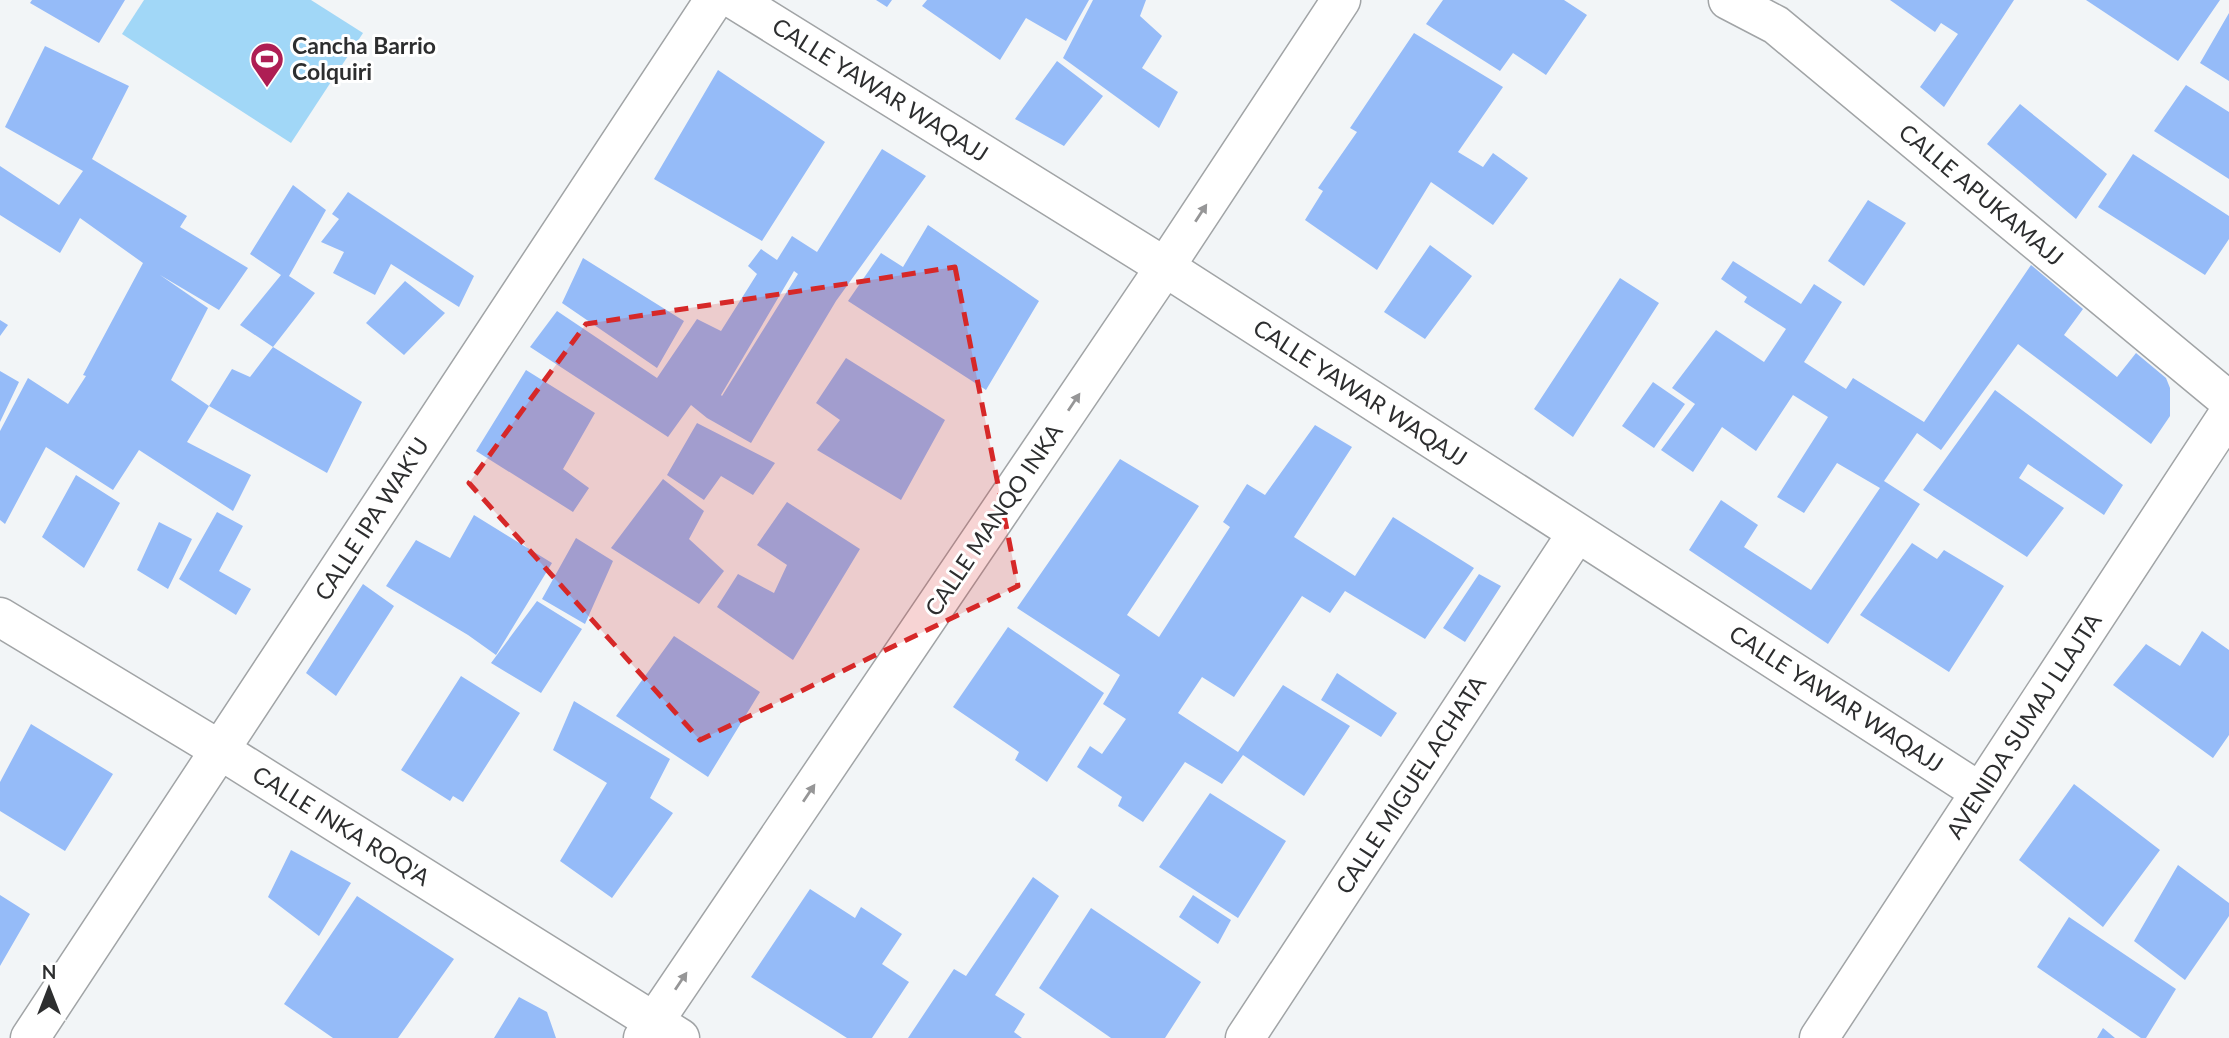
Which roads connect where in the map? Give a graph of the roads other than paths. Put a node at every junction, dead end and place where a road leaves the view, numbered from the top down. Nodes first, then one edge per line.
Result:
1 (713, 0) edge
2 (735, 0) edge
3 (1342, 0) edge
4 (1728, 0) edge
5 (1784, 12) edge
6 (1165, 267) junction
7 (2229, 401) edge
8 (2229, 413) edge
9 (1577, 533) junction
10 (0, 617) edge
11 (220, 750) junction
12 (1980, 792) junction
13 (659, 1032) edge
14 (30, 1038) edge
15 (1245, 1038) edge
16 (1819, 1038) edge

1 - 11 street, CALLE IPA WAK'U
2 - 6 street, CALLE YAWAR WAQAJJ
6 -> 3 street, CALLE MANQO INKA
4 - 5 street, CALLE APUKAMAJJ
5 - 7 street, CALLE APUKAMAJJ
6 - 9 street, CALLE YAWAR WAQAJJ
13 -> 6 street, CALLE MANQO INKA
8 - 12 street, AVENIDA SUMAJ LLAJTA
9 - 12 street, CALLE YAWAR WAQAJJ
9 - 15 street, CALLE MIGUEL ACHATA
10 - 11 street, CALLE INKA ROQ'A
11 - 13 street, CALLE INKA ROQ'A
11 - 14 street, CALLE IPA WAK'U
12 - 16 street, AVENIDA SUMAJ LLAJTA

